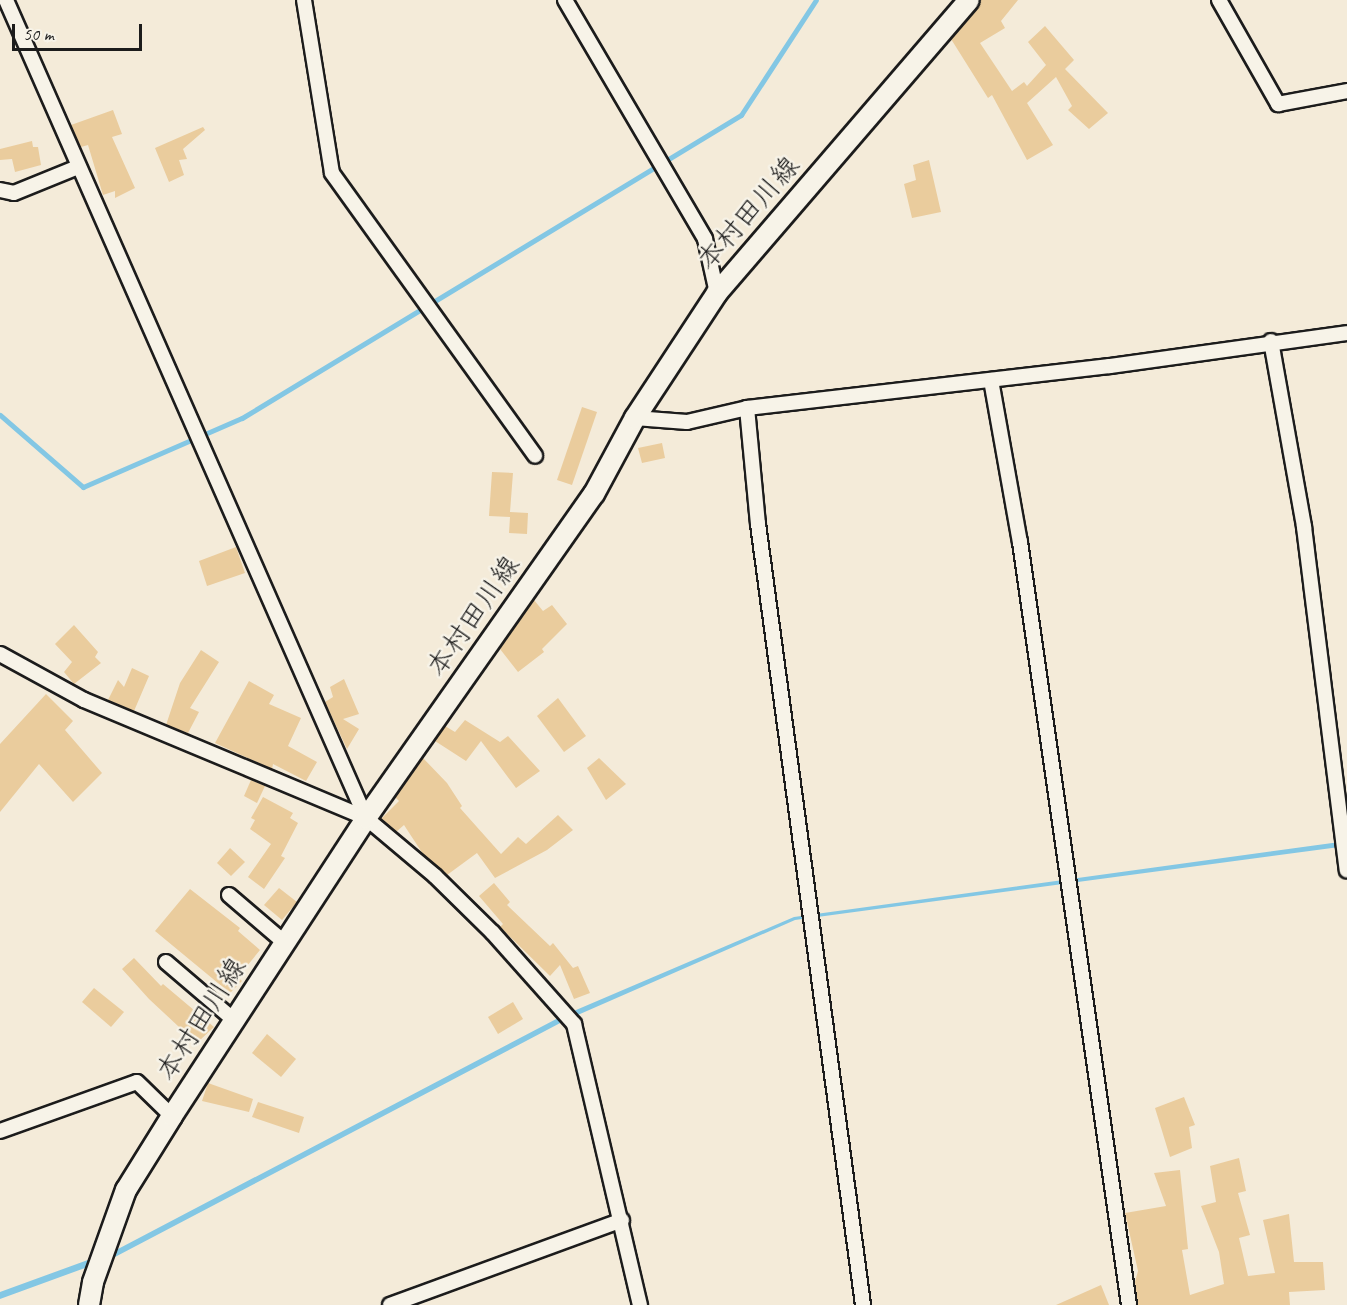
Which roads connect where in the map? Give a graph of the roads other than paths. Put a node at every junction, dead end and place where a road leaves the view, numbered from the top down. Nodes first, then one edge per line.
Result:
1 (6, 0) edge
2 (304, 0) edge
3 (565, 0) edge
4 (969, 0) edge
5 (1219, 0) edge
6 (1347, 90) edge
7 (78, 167) junction
8 (0, 190) edge
9 (717, 292) junction
10 (1347, 333) edge
11 (1270, 341) junction
12 (991, 380) junction
13 (747, 408) junction
14 (635, 418) junction
15 (536, 456) dead end
16 (0, 654) edge
17 (366, 818) junction
18 (1347, 870) edge
19 (229, 895) dead end
20 (285, 943) junction
21 (166, 962) dead end
22 (234, 1020) junction
23 (172, 1116) junction
24 (0, 1131) edge
25 (622, 1220) junction
26 (89, 1305) edge
27 (390, 1305) edge
28 (640, 1305) edge
29 (863, 1305) edge
30 (1129, 1305) edge

1 - 7 street
2 - 15 street
3 - 9 street
4 - 9 main road, 本村田川線
5 - 6 street
7 - 8 street
7 - 17 street
9 - 14 main road, 本村田川線
10 - 11 street
11 - 12 street
11 - 18 street
12 - 13 street
12 - 30 street
13 - 14 street
13 - 29 street
14 - 17 main road, 本村田川線
16 - 17 street
17 - 20 main road, 本村田川線
17 - 25 street
19 - 20 street
20 - 22 main road, 本村田川線
21 - 22 street
22 - 23 main road, 本村田川線
23 - 24 street
23 - 26 main road, 本村田川線
25 - 27 street
25 - 28 street

